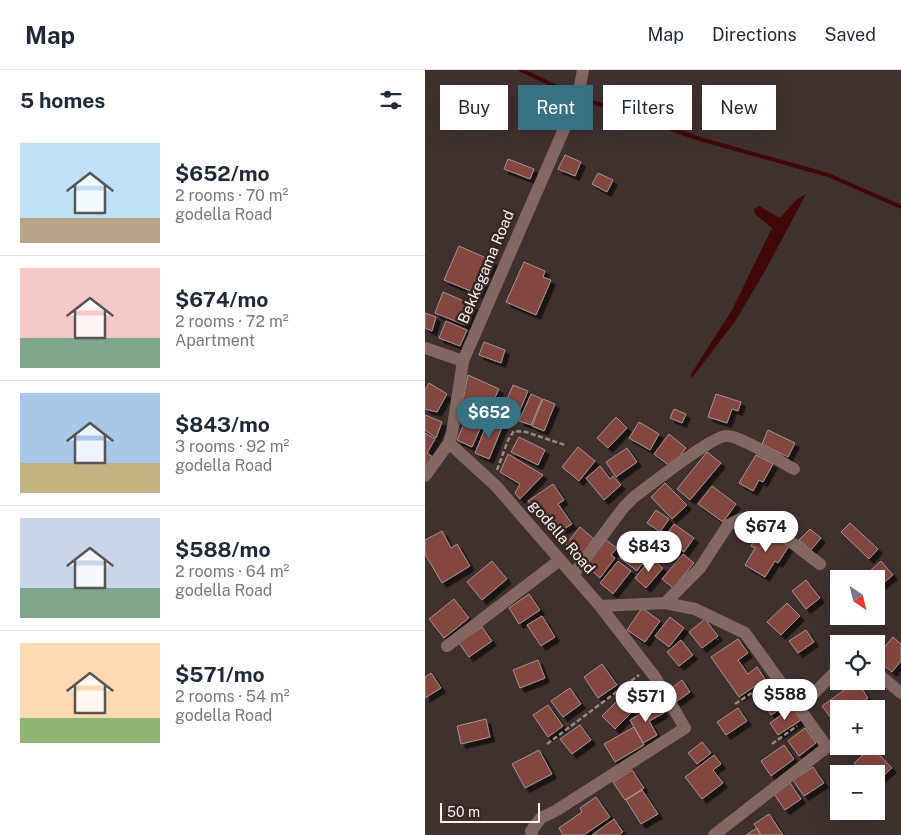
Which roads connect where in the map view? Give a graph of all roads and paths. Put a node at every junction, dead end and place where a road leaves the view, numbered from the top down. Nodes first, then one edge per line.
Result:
1 (583, 70) edge
2 (425, 348) edge
3 (463, 361) junction
4 (449, 443) junction
5 (565, 445) dead end
6 (794, 469) dead end
7 (425, 476) edge
8 (492, 482) junction
9 (560, 560) junction
10 (821, 564) dead end
11 (573, 575) junction
12 (665, 602) junction
13 (600, 606) junction
14 (447, 646) dead end
15 (648, 668) junction
16 (776, 676) junction
17 (830, 677) edge
18 (885, 680) edge
19 (901, 693) edge
20 (735, 704) dead end
21 (799, 708) junction
22 (807, 720) junction
23 (547, 744) dead end
24 (773, 744) dead end
25 (532, 835) edge
26 (714, 835) edge

1 - 3 street, Bekkegama Road
2 - 3 street
3 - 4 street, Bekkegama Road
4 - 7 street, Bekkegama Road
4 - 8 street, godella Road
5 - 8 path
6 - 11 street
8 - 9 street, godella Road
9 - 11 street, godella Road
9 - 14 street
10 - 12 street
11 - 13 street, godella Road
12 - 13 street
12 - 16 street
13 - 15 street, godella Road
15 - 23 path
15 - 25 street, godella Road
16 - 20 path
16 - 21 street
17 - 21 street
18 - 19 street
21 - 22 street
22 - 24 path
22 - 26 street

